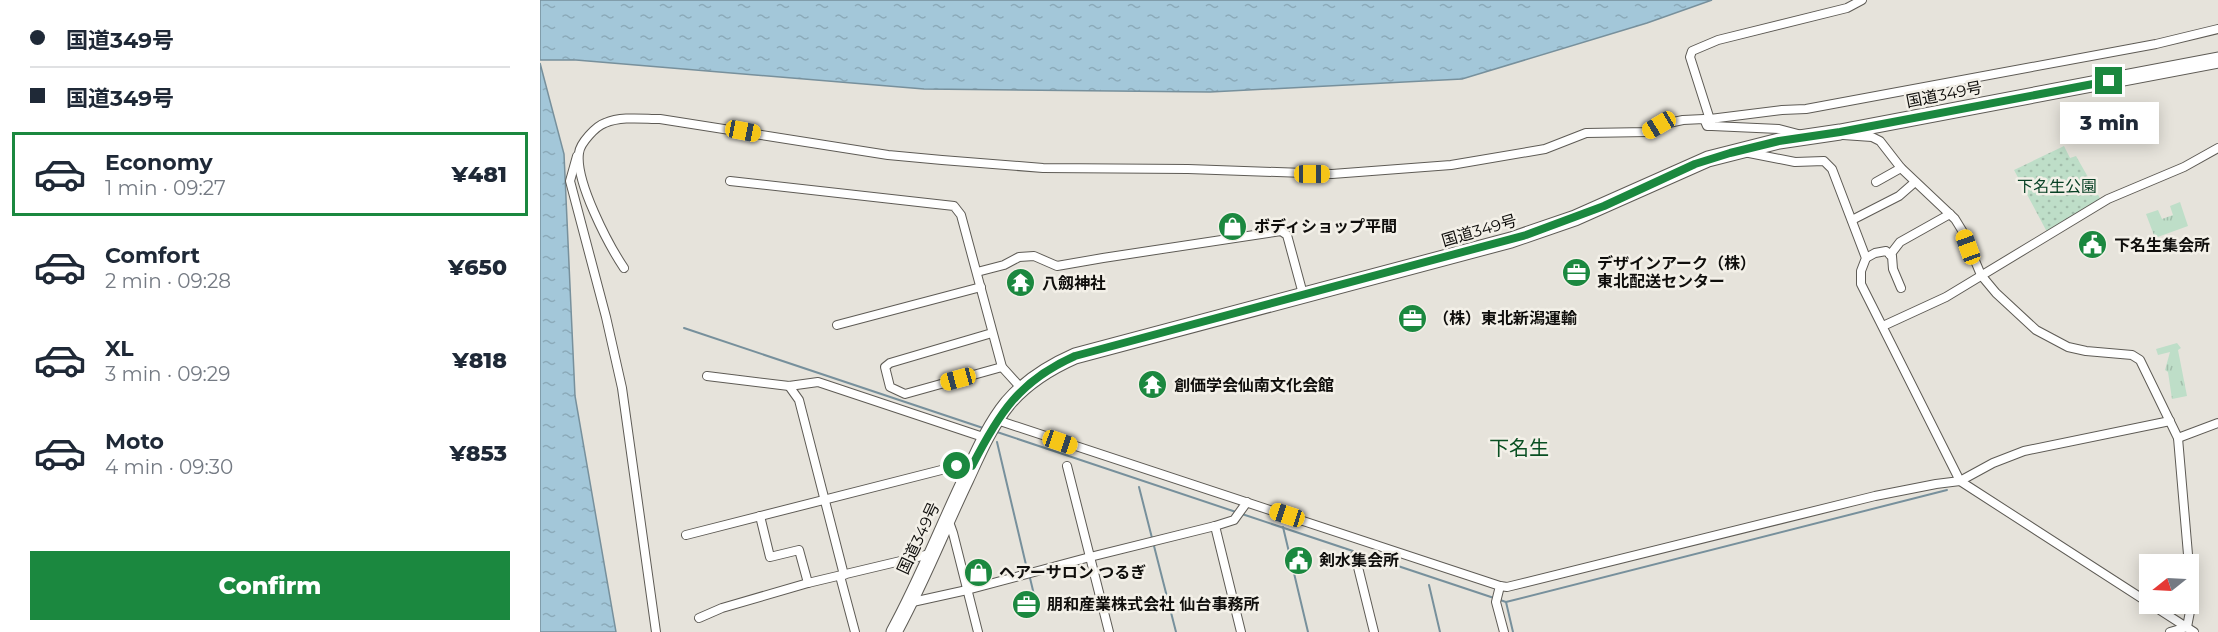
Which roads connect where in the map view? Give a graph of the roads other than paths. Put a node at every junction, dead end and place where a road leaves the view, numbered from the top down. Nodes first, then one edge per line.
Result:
1 (1862, 0) edge
2 (2218, 29) edge
3 (2218, 60) edge
4 (1711, 122) junction
5 (1840, 132) junction
6 (1808, 137) junction
7 (581, 145) junction
8 (2218, 148) edge
9 (1740, 150) junction
10 (1901, 168) junction
11 (730, 181) dead end
12 (1876, 182) dead end
13 (1915, 182) junction
14 (1950, 214) junction
15 (1852, 220) junction
16 (1890, 255) junction
17 (1866, 258) junction
18 (624, 268) dead end
19 (977, 272) junction
20 (1981, 275) junction
21 (981, 287) junction
22 (1901, 288) dead end
23 (1303, 294) junction
24 (837, 325) dead end
25 (1883, 327) junction
26 (992, 333) junction
27 (1002, 367) junction
28 (707, 376) dead end
29 (789, 386) junction
30 (1023, 389) junction
31 (2170, 422) junction
32 (2218, 423) edge
33 (991, 429) junction
34 (2178, 438) junction
35 (972, 466) junction
36 (1067, 466) dead end
37 (1960, 482) junction
38 (825, 500) junction
39 (1246, 504) junction
40 (760, 516) junction
41 (947, 518) junction
42 (1215, 526) junction
43 (686, 535) dead end
44 (930, 554) junction
45 (1355, 555) dead end
46 (1090, 557) junction
47 (842, 575) junction
48 (808, 583) junction
49 (1500, 589) junction
50 (967, 590) junction
51 (908, 603) junction
52 (699, 618) dead end
53 (2190, 630) edge
54 (656, 632) edge
55 (855, 632) edge
56 (894, 632) edge
57 (978, 632) edge
58 (1109, 632) edge
59 (1241, 632) edge
60 (1374, 632) edge
61 (1504, 632) edge
62 (2170, 632) edge

1 - 4 street
2 - 4 street
3 - 5 highway, 国道349号
4 - 6 street
4 - 7 street
5 - 6 highway, 国道349号
5 - 10 street
6 - 9 highway, 国道349号
7 - 18 street
7 - 54 street
8 - 20 street
9 - 15 street
9 - 23 highway, 国道349号
10 - 12 street
10 - 13 street
11 - 19 street
13 - 14 street
13 - 15 street
14 - 16 street
14 - 20 street
15 - 17 street
16 - 17 street
16 - 22 street
17 - 25 street
19 - 21 street
19 - 23 street
20 - 25 street
20 - 31 street
21 - 24 street
21 - 26 street
23 - 30 highway, 国道349号
25 - 37 street
26 - 27 street
26 - 27 street
27 - 30 street
28 - 29 street
29 - 33 street
29 - 38 street
30 - 33 highway, 国道349号
31 - 34 street
31 - 37 street
32 - 34 street
33 - 35 highway, 国道349号
33 - 39 street
34 - 53 street
35 - 38 street
35 - 41 highway, 国道349号
36 - 46 street
37 - 49 street
37 - 53 street
38 - 40 street
38 - 47 street
39 - 42 street
39 - 49 street
40 - 43 street
40 - 48 street
41 - 44 highway, 国道349号
41 - 50 street
42 - 46 street
42 - 59 street
44 - 47 street
44 - 51 highway, 国道349号
45 - 60 street
46 - 50 street
46 - 58 street
47 - 48 street
47 - 55 street
48 - 52 street
49 - 61 street
50 - 51 street
50 - 57 street
51 - 56 highway, 国道349号
53 - 62 street

